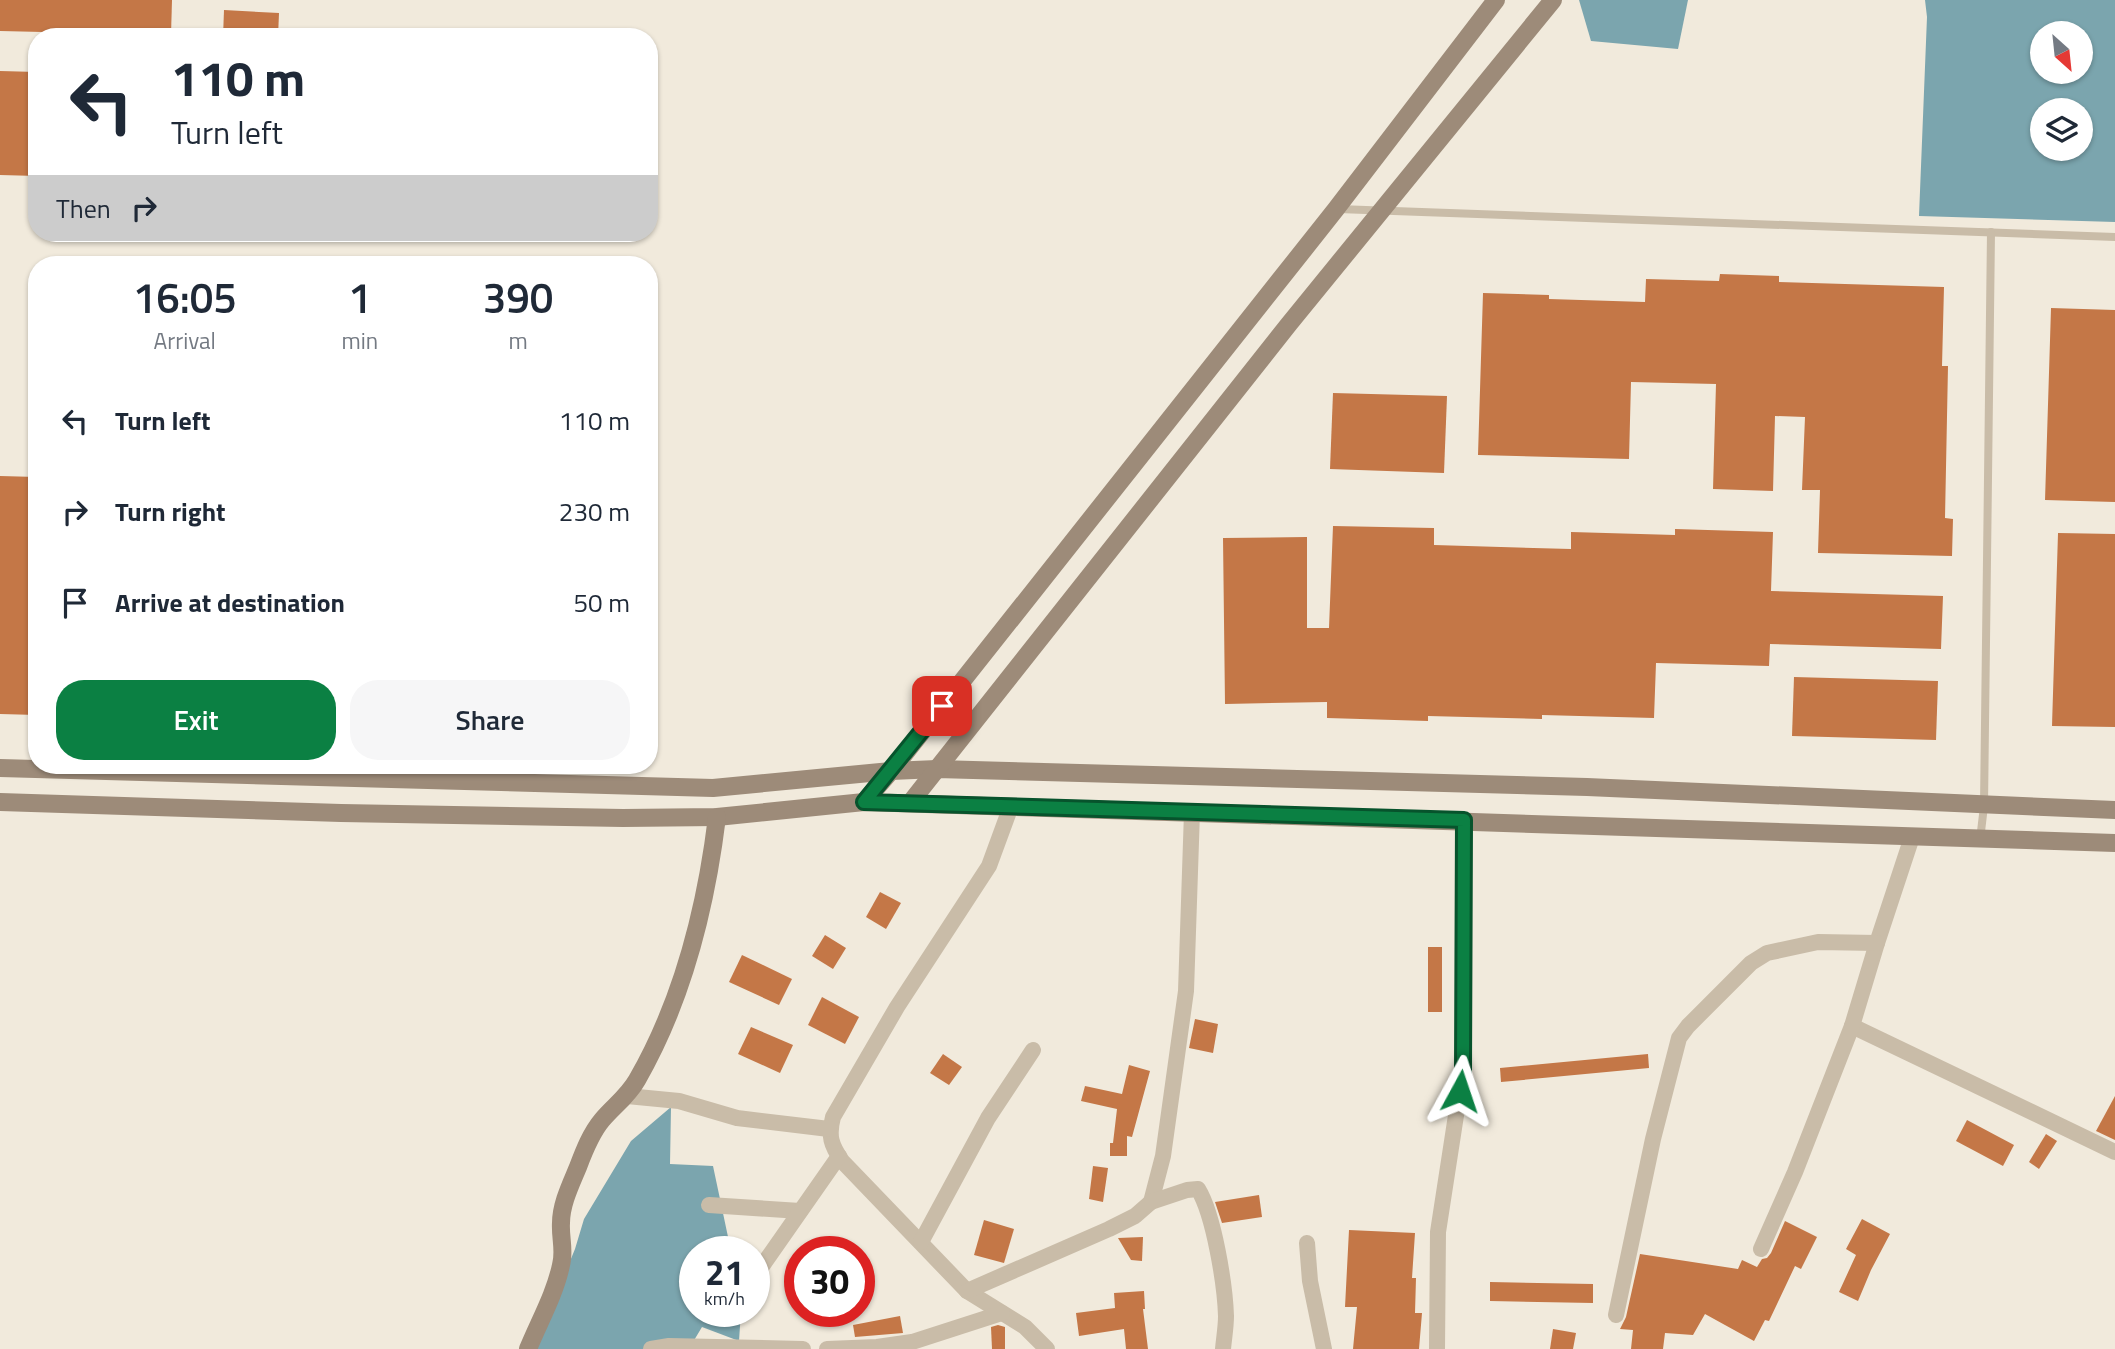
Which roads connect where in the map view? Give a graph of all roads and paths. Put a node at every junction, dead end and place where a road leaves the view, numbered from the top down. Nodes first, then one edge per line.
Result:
1 (1496, 0) edge
2 (1553, 0) edge
3 (1336, 209) junction
4 (1382, 211) junction
5 (1991, 232) junction
6 (2115, 237) edge
7 (0, 768) edge
8 (28, 768) edge
9 (937, 769) junction
10 (891, 771) junction
11 (316, 774) edge
12 (0, 802) edge
13 (864, 802) junction
14 (911, 803) junction
15 (1011, 806) junction
16 (1984, 806) junction
17 (2115, 810) edge
18 (1192, 812) junction
19 (717, 817) junction
20 (1464, 820) junction
21 (1912, 837) junction
22 (1980, 840) junction
23 (2115, 843) edge
24 (1877, 943) junction
25 (1853, 1026) junction
26 (1033, 1050) dead end
27 (627, 1096) junction
28 (829, 1129) junction
29 (2115, 1152) edge
30 (839, 1156) junction
31 (1151, 1202) junction
32 (709, 1205) dead end
33 (800, 1211) junction
34 (921, 1242) junction
35 (1307, 1243) dead end
36 (1761, 1249) dead end
37 (770, 1254) edge
38 (967, 1291) junction
39 (1002, 1313) junction
40 (1616, 1315) dead end
41 (527, 1349) edge
42 (651, 1349) edge
43 (803, 1349) edge
44 (827, 1349) edge
45 (1047, 1349) edge
46 (1223, 1349) edge
47 (1324, 1349) edge
48 (1437, 1349) edge

1 - 3 street
2 - 4 street
3 - 4 lane
3 - 10 street
4 - 5 lane
4 - 9 street
5 - 6 lane
5 - 16 lane
7 - 8 street
9 - 10 street
9 - 14 street
9 - 16 street
10 - 11 street
10 - 13 street
12 - 19 street
13 - 14 street
13 - 19 street
14 - 15 street
15 - 18 street
15 - 28 street
16 - 17 street
16 - 22 lane
18 - 20 street
18 - 31 street
19 - 27 street
20 - 21 street
20 - 48 street
21 - 22 street
21 - 24 street
22 - 23 street
24 - 25 street
24 - 40 street
25 - 29 street
25 - 36 street
26 - 34 street
27 - 28 street
27 - 41 street
28 - 30 street
30 - 33 street
30 - 34 street
31 - 38 street
31 - 46 street
32 - 33 street
33 - 37 street
34 - 38 street
35 - 47 street
38 - 39 street
39 - 44 street
39 - 45 street
42 - 43 street

